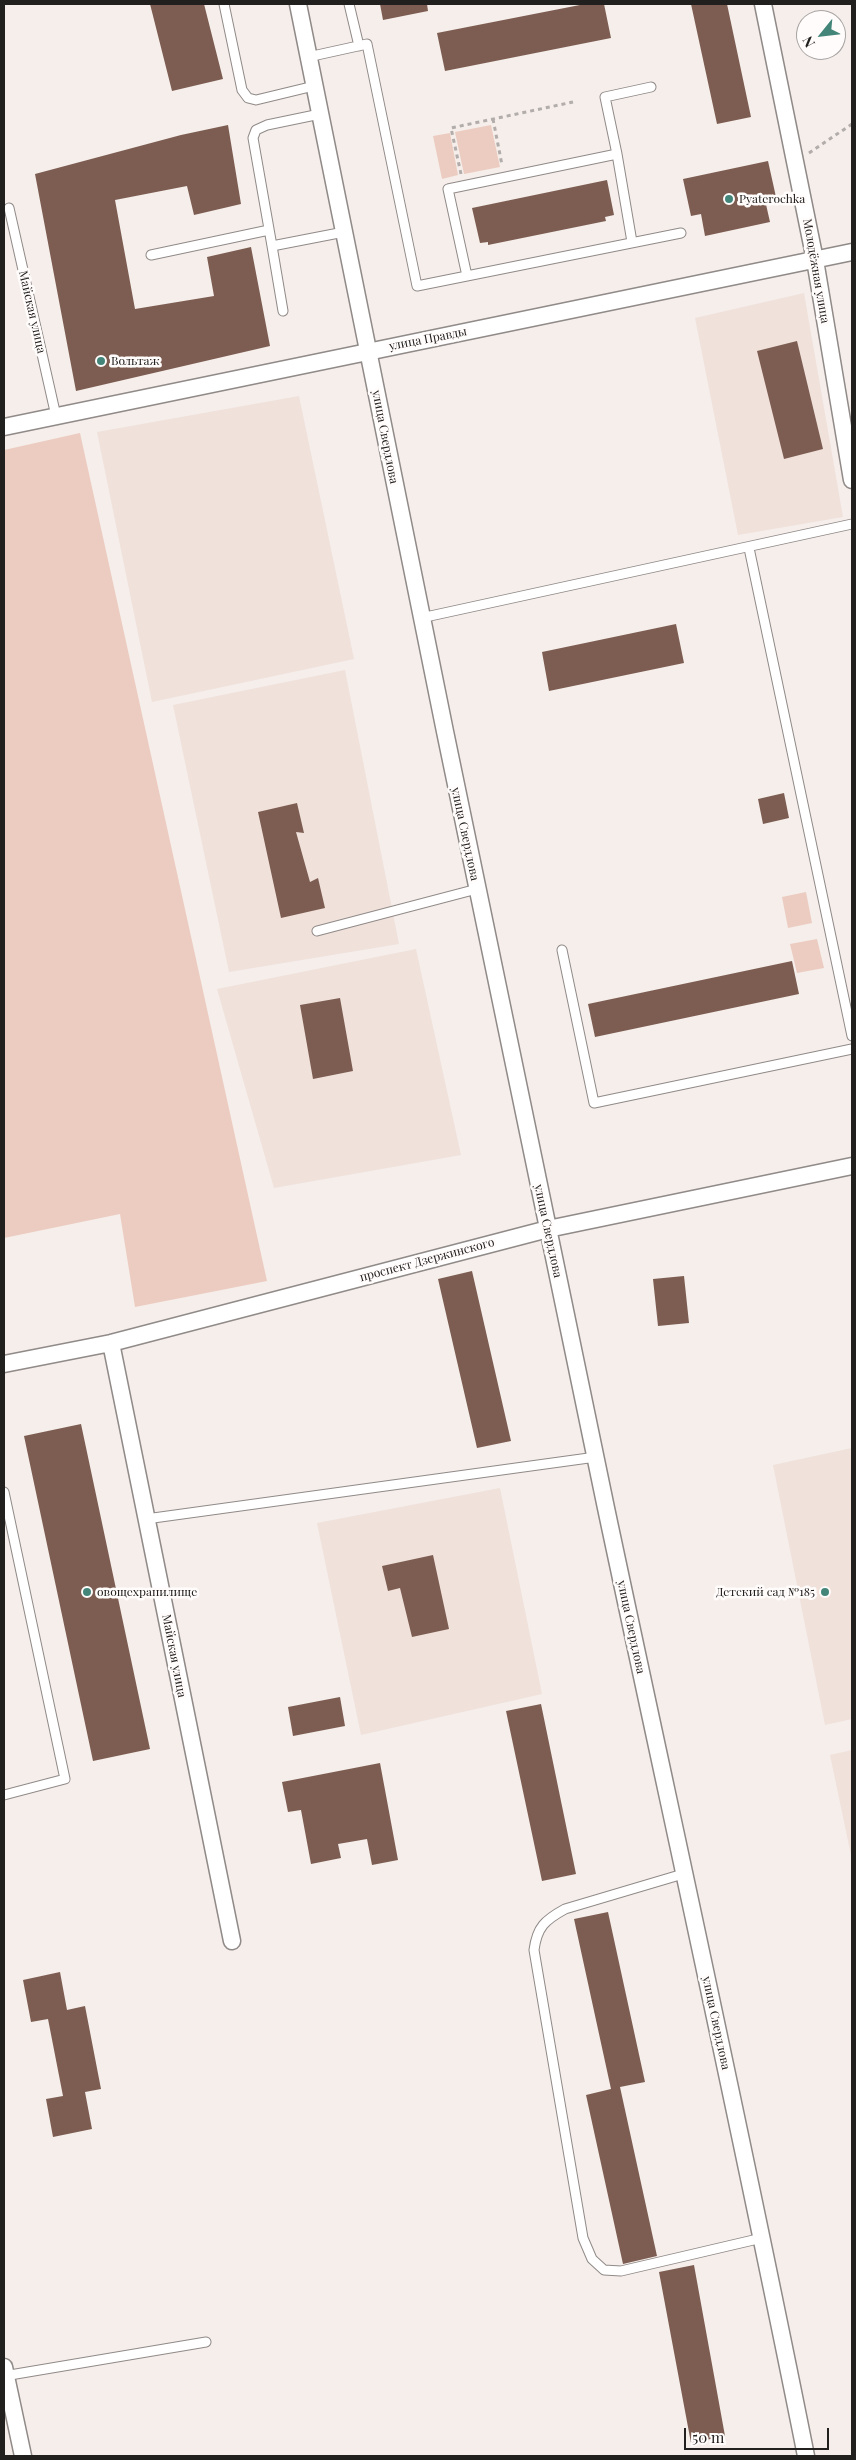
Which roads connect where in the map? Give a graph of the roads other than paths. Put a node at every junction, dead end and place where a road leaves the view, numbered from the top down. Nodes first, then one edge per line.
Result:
1 (224, 4) edge
2 (298, 4) edge
3 (349, 4) edge
4 (763, 4) edge
5 (359, 46) junction
6 (308, 57) junction
7 (314, 86) junction
8 (651, 87) dead end
9 (320, 114) junction
10 (617, 154) junction
11 (9, 208) dead end
12 (269, 230) junction
13 (344, 232) junction
14 (681, 233) dead end
15 (632, 242) junction
16 (272, 246) junction
17 (852, 252) edge
18 (151, 255) dead end
19 (815, 260) junction
20 (467, 276) junction
21 (283, 311) dead end
22 (368, 351) junction
23 (56, 416) junction
24 (4, 427) edge
25 (852, 480) edge
26 (852, 524) edge
27 (749, 548) junction
28 (421, 618) junction
29 (477, 889) junction
30 (317, 930) dead end
31 (562, 950) dead end
32 (852, 1036) edge
33 (852, 1049) edge
34 (852, 1166) edge
35 (548, 1229) junction
36 (111, 1343) junction
37 (4, 1364) edge
38 (596, 1457) junction
39 (4, 1492) edge
40 (146, 1519) junction
41 (4, 1795) edge
42 (683, 1874) junction
43 (232, 1941) dead end
44 (762, 2238) junction
45 (206, 2342) dead end
46 (4, 2373) edge
47 (22, 2456) edge
48 (806, 2456) edge

1 - 7 lane
2 - 6 street, улица Свердлова
3 - 5 lane
4 - 19 street, Молодёжная улица
5 - 6 lane
5 - 20 lane
6 - 7 street, улица Свердлова
7 - 9 street, улица Свердлова
8 - 10 lane
9 - 12 lane
9 - 13 street, улица Свердлова
10 - 15 lane
10 - 20 lane
11 - 23 lane, Майская улица
12 - 16 lane
12 - 18 lane
13 - 16 lane
13 - 22 street, улица Свердлова
14 - 15 lane
15 - 20 lane
16 - 21 lane
17 - 19 street, улица Правды
19 - 22 street, улица Правды
19 - 25 street, Молодёжная улица
22 - 23 street, улица Правды
22 - 28 street, улица Свердлова
23 - 24 street, улица Правды
26 - 27 lane
27 - 28 lane
27 - 32 lane
28 - 29 street, улица Свердлова
29 - 30 lane
29 - 35 street, улица Свердлова
31 - 33 lane
34 - 35 street, проспект Дзержинского
35 - 36 street, проспект Дзержинского
35 - 38 street, улица Свердлова
36 - 37 street, проспект Дзержинского
36 - 40 street, Майская улица
38 - 40 lane
38 - 42 street, улица Свердлова
39 - 41 lane
40 - 43 street, Майская улица
42 - 44 street, улица Свердлова
42 - 44 lane
44 - 48 street, улица Свердлова
45 - 46 lane
46 - 47 street

